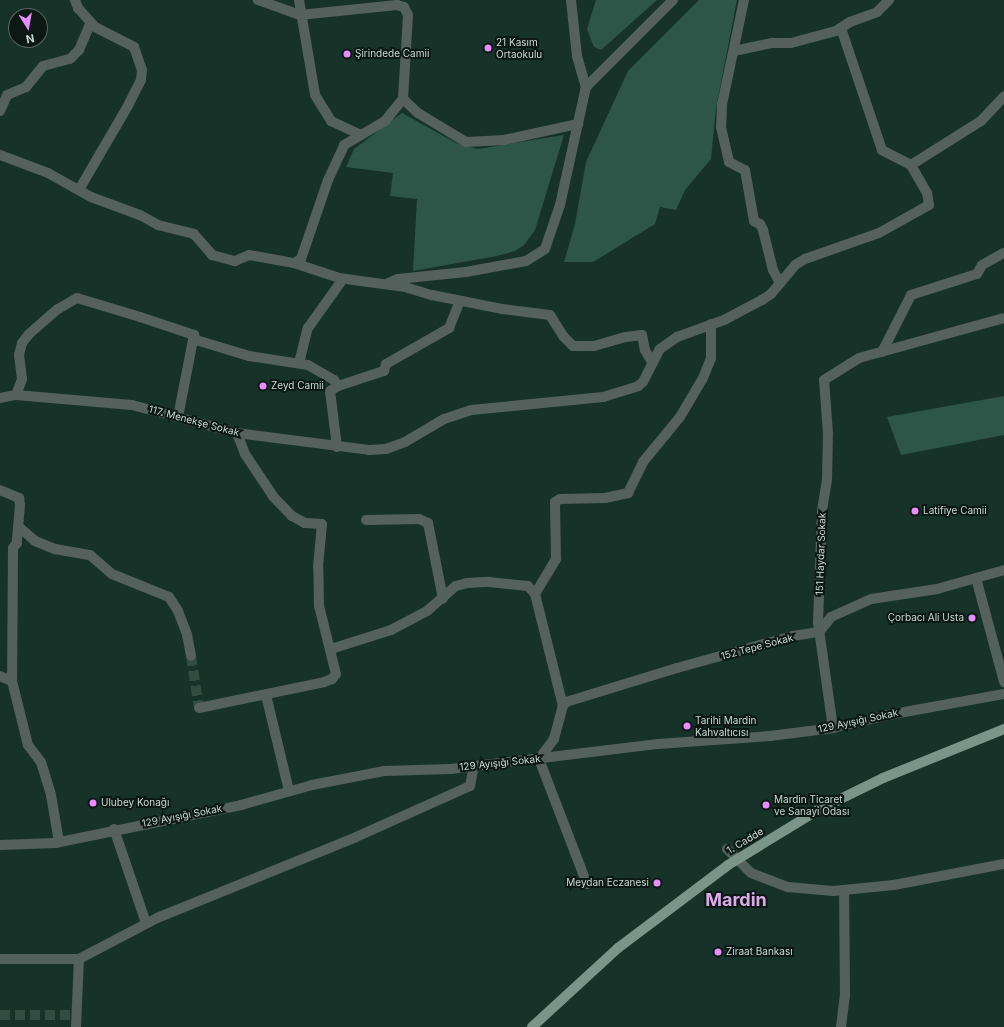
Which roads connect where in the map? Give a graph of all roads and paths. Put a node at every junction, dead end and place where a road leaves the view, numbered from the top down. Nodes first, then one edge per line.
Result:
1 (75, 0) edge
2 (258, 0) edge
3 (299, 0) edge
4 (571, 0) edge
5 (672, 0) edge
6 (744, 0) edge
7 (889, 0) edge
8 (398, 2) edge
9 (300, 15) junction
10 (91, 22) junction
11 (841, 28) junction
12 (734, 51) junction
13 (586, 87) junction
14 (1004, 96) edge
15 (403, 99) junction
16 (0, 111) edge
17 (578, 124) junction
18 (361, 136) junction
19 (0, 155) edge
20 (911, 165) junction
21 (79, 190) junction
22 (1004, 253) edge
23 (294, 263) junction
24 (343, 279) junction
25 (780, 283) junction
26 (386, 284) junction
27 (460, 301) junction
28 (1004, 318) edge
29 (711, 324) junction
30 (194, 335) junction
31 (882, 352) junction
32 (652, 362) junction
33 (299, 363) junction
34 (338, 386) junction
35 (16, 396) junction
36 (0, 398) edge
37 (178, 417) junction
38 (237, 433) junction
39 (337, 447) junction
40 (0, 490) edge
41 (366, 520) dead end
42 (19, 527) junction
43 (1004, 570) edge
44 (976, 578) junction
45 (535, 594) junction
46 (443, 599) junction
47 (819, 632) junction
48 (331, 649) junction
49 (191, 656) tunnel mouth
50 (0, 676) edge
51 (12, 681) junction
52 (1004, 682) edge
53 (1004, 694) edge
54 (266, 695) junction
55 (562, 706) junction
56 (199, 708) dead end
57 (833, 728) junction
58 (1004, 729) edge
59 (538, 759) junction
60 (474, 766) junction
61 (289, 791) junction
62 (114, 830) junction
63 (59, 842) junction
64 (0, 845) edge
65 (727, 849) dead end
66 (736, 860) junction
67 (1004, 864) edge
68 (587, 884) dead end
69 (844, 890) junction
70 (146, 923) junction
71 (0, 959) edge
72 (79, 959) junction
73 (76, 1027) edge
74 (532, 1027) edge
75 (841, 1027) edge

1 - 10 street
2 - 9 street
3 - 9 street
4 - 13 street
5 - 13 street
6 - 12 street
7 - 11 street
8 - 9 street
8 - 15 street
9 - 18 street
10 - 16 street
10 - 21 street
11 - 12 street
11 - 20 street
12 - 25 street
13 - 17 street
14 - 20 street
15 - 17 street
15 - 18 street
17 - 26 street
18 - 23 street
19 - 21 street
20 - 25 street, 117. Menekşe Sokak
21 - 23 street
22 - 31 street
23 - 24 street
24 - 26 street
24 - 33 street
25 - 29 street, 117. Menekşe Sokak
26 - 27 street
27 - 32 street
27 - 34 street
28 - 31 street
29 - 32 street, 117. Menekşe Sokak
29 - 45 street
30 - 33 street
30 - 35 street
30 - 37 street
31 - 47 street, 151 Haydar Sokak
32 - 39 street, 117. Menekşe Sokak
33 - 34 street
34 - 39 street
35 - 36 street, 117. Menekşe Sokak
35 - 37 street, 117. Menekşe Sokak
37 - 38 street, 117. Menekşe Sokak
38 - 39 street, 117. Menekşe Sokak
38 - 48 street
40 - 42 street
41 - 46 street
42 - 49 street
42 - 51 street
43 - 44 street
44 - 47 street
44 - 52 street
45 - 46 street
45 - 55 street
46 - 48 street
47 - 55 street, 152 Tepe Sokak
47 - 57 street, 151 Haydar Sokak
48 - 54 street
50 - 51 street
51 - 63 street
53 - 57 street, 129 Ayışığı Sokak
54 - 56 street
54 - 61 street
55 - 59 street
57 - 59 street, 129 Ayışığı Sokak
58 - 66 main road, 1. Cadde
59 - 60 street, 129 Ayışığı Sokak
59 - 68 street
60 - 61 street, 129 Ayışığı Sokak
60 - 70 street
61 - 62 street, 129 Ayışığı Sokak
62 - 63 street, 129 Ayışığı Sokak
62 - 70 street
63 - 64 street, 129 Ayışığı Sokak
65 - 66 street
66 - 69 street
66 - 74 main road, 1. Cadde
67 - 69 street
69 - 75 street
70 - 72 street
71 - 72 street
72 - 73 street

